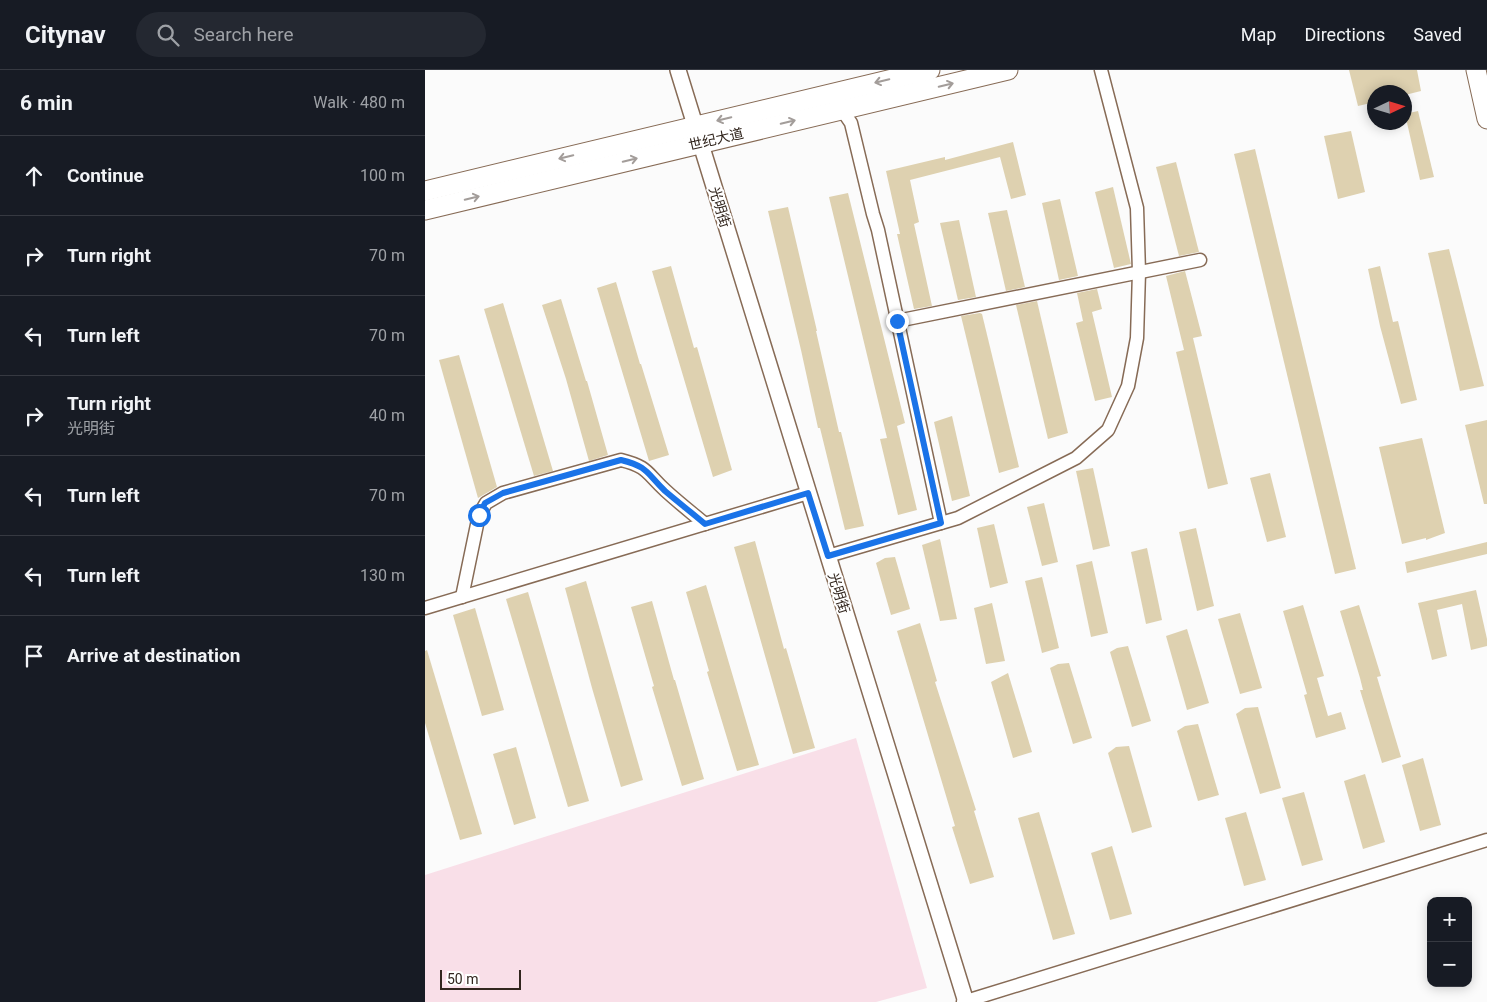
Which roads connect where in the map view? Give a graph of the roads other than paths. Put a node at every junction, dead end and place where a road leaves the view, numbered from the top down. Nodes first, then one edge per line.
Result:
1 (678, 70) edge
2 (930, 70) edge
3 (1008, 70) edge
4 (1101, 70) edge
5 (1477, 70) edge
6 (837, 101) junction
7 (1487, 119) edge
8 (697, 134) junction
9 (425, 191) edge
10 (425, 210) edge
11 (1200, 260) dead end
12 (1139, 272) junction
13 (897, 321) junction
14 (808, 493) junction
15 (941, 523) junction
16 (705, 524) junction
17 (828, 556) junction
18 (461, 597) junction
19 (425, 608) edge
20 (1487, 840) edge
21 (965, 1002) edge

1 - 8 street, 光明街
2 -> 6 main road, 世纪大道
6 -> 3 main road, 世纪大道
4 - 12 street
5 - 7 main road
6 - 8 main road, 世纪大道
6 - 13 street
8 -> 9 main road, 世纪大道
10 -> 8 main road, 世纪大道
8 - 14 street, 光明街
11 - 12 street
12 - 13 street
12 - 15 street
13 - 15 street
14 - 16 street
14 - 17 street, 光明街
15 - 17 street
16 - 18 street
16 - 18 street
17 - 21 street, 光明街
18 - 19 street
20 - 21 street

